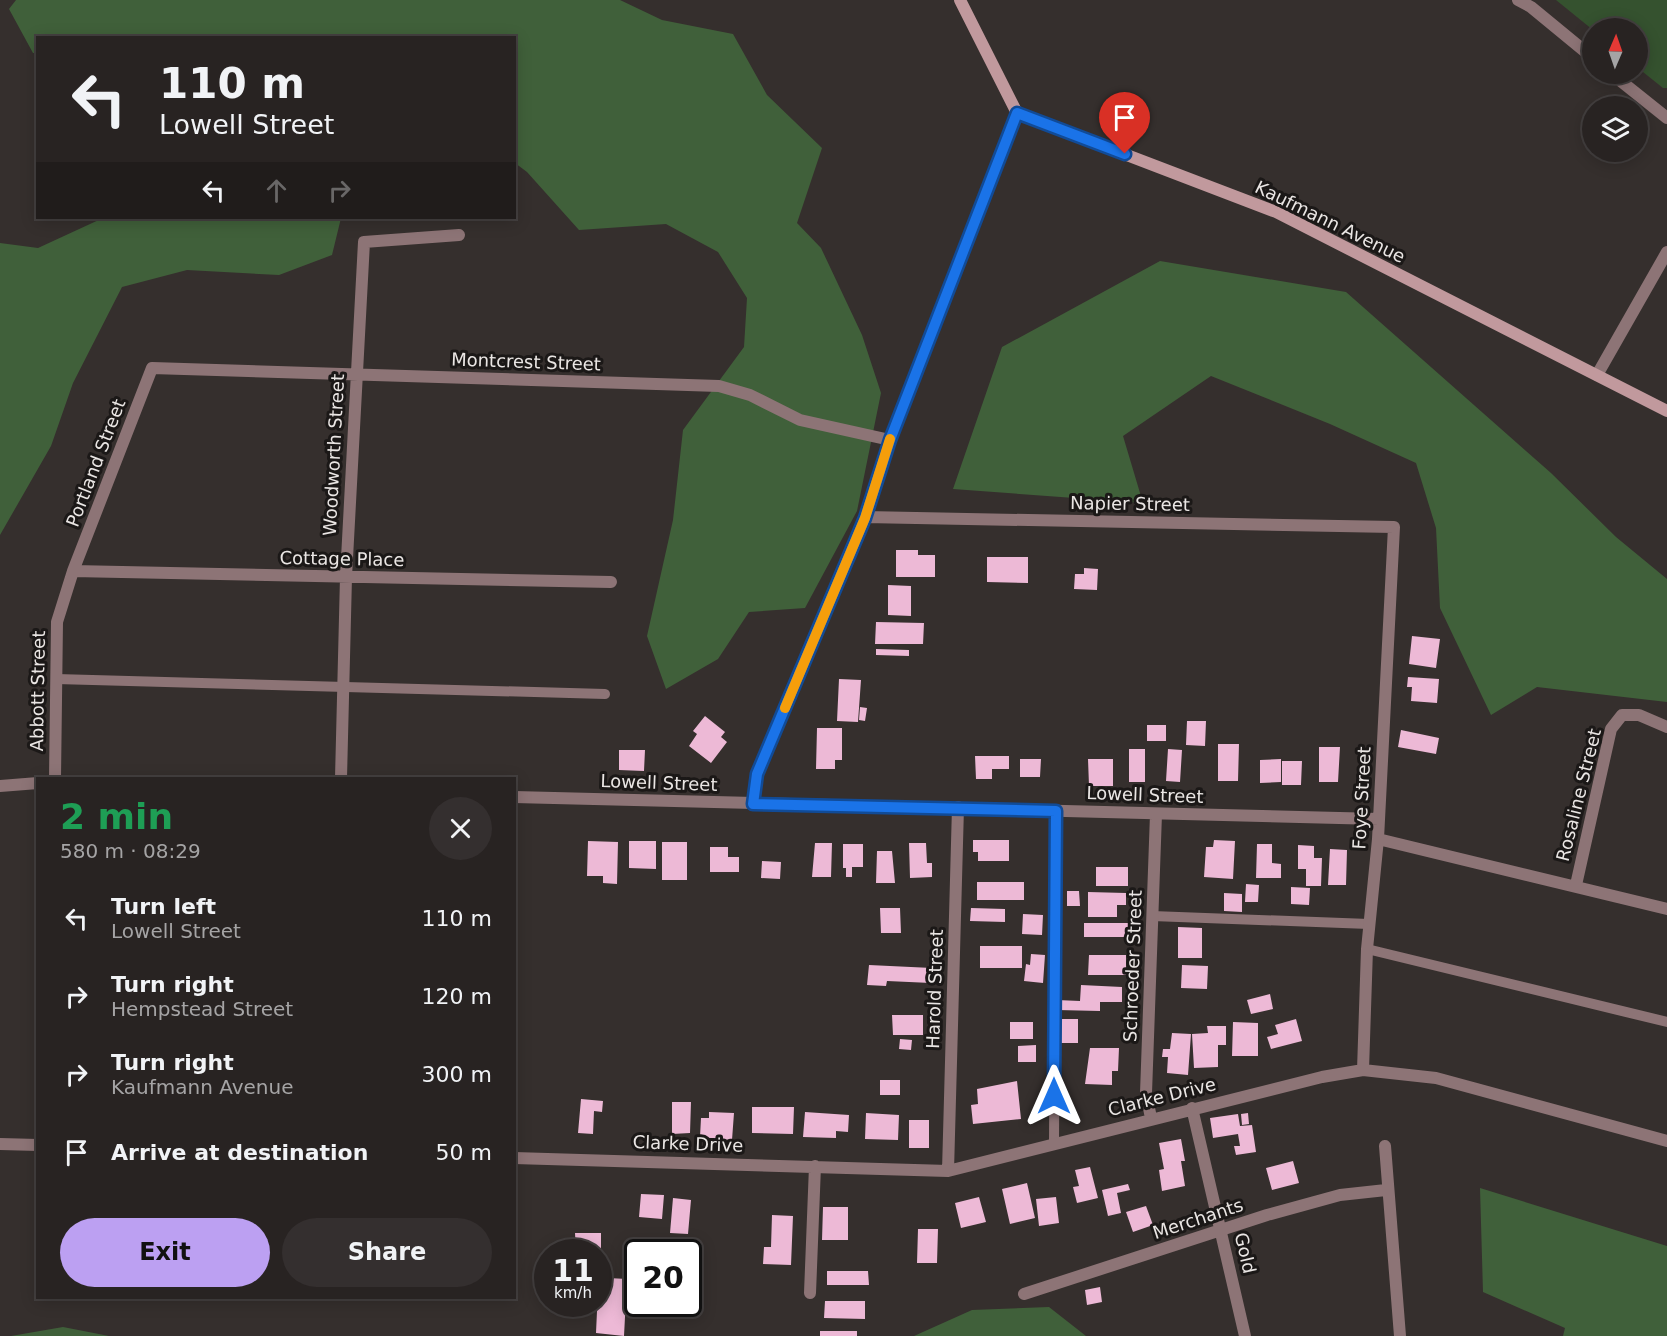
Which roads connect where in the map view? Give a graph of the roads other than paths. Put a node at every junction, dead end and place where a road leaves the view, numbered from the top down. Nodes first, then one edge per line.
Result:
1 (960, 0) edge
2 (1518, 0) edge
3 (1582, 49) edge
4 (1624, 84) edge
5 (1017, 113) junction
6 (1667, 118) edge
7 (459, 235) dead end
8 (1666, 255) edge
9 (152, 368) joint
10 (356, 375) junction
11 (1597, 375) junction
12 (1667, 411) edge
13 (890, 440) junction
14 (865, 518) junction
15 (1394, 527) joint
16 (73, 571) junction
17 (346, 577) junction
18 (611, 582) dead end
19 (56, 679) junction
20 (344, 686) junction
21 (605, 694) dead end
22 (1667, 727) edge
23 (55, 777) edge
24 (341, 777) edge
25 (36, 783) edge
26 (0, 786) edge
27 (516, 797) edge
28 (753, 804) junction
29 (958, 807) junction
30 (1056, 811) junction
31 (1155, 814) junction
32 (1379, 819) junction
33 (1378, 839) junction
34 (1575, 885) junction
35 (1667, 909) edge
36 (1152, 916) junction
37 (1369, 924) junction
38 (1367, 949) junction
39 (1667, 1022) edge
40 (1363, 1070) junction
41 (1192, 1108) junction
42 (1151, 1118) junction
43 (1667, 1141) edge
44 (1053, 1143) junction
45 (0, 1144) edge
46 (36, 1145) edge
47 (1385, 1146) dead end
48 (516, 1158) edge
49 (815, 1166) junction
50 (948, 1171) junction
51 (1386, 1190) junction
52 (1221, 1232) junction
53 (810, 1293) dead end
54 (1024, 1294) dead end
55 (1245, 1336) edge
56 (1400, 1336) edge

1 - 5 main road
2 - 3 street
4 - 6 street
5 - 11 main road, Kaufmann Avenue
5 - 13 street
7 - 10 street, Woodworth Street
8 - 11 street
9 - 10 street, Montcrest Street
9 - 16 street, Portland Street
10 - 13 street, Montcrest Street
10 - 17 street, Woodworth Street
11 - 12 main road, Kaufmann Avenue
13 - 14 street
14 - 15 street, Napier Street
14 - 28 street
15 - 32 street, Foye Street
16 - 17 street, Cottage Place
16 - 19 street, Abbott Street
17 - 18 street, Cottage Place
17 - 20 street, Woodworth Street
19 - 20 lane
19 - 23 street, Abbott Street
20 - 21 lane
20 - 24 street, Woodworth Street
22 - 34 street, Rosaline Street
25 - 26 street
27 - 28 street, Lowell Street
28 - 29 street, Lowell Street
29 - 30 street, Lowell Street
29 - 50 street, Harold Street
30 - 31 street, Lowell Street
30 - 44 lane
31 - 32 street, Lowell Street
31 - 36 street, Schroeder Street
32 - 33 street, Foye Street
33 - 34 street
33 - 37 street, Foye Street
34 - 35 street
36 - 37 lane
36 - 42 street, Schroeder Street
37 - 38 street, Foye Street
38 - 39 lane
38 - 40 street, Foye Street
40 - 41 street, Clarke Drive
40 - 43 street, Clarke Drive
41 - 42 street, Clarke Drive
41 - 52 street, Gold
42 - 44 street, Clarke Drive
44 - 50 street, Clarke Drive
45 - 46 street
47 - 51 street
48 - 49 street, Clarke Drive
49 - 50 street, Clarke Drive
49 - 53 street
51 - 52 street, Merchants
51 - 56 street
52 - 54 street, Merchants
52 - 55 street, Gold

